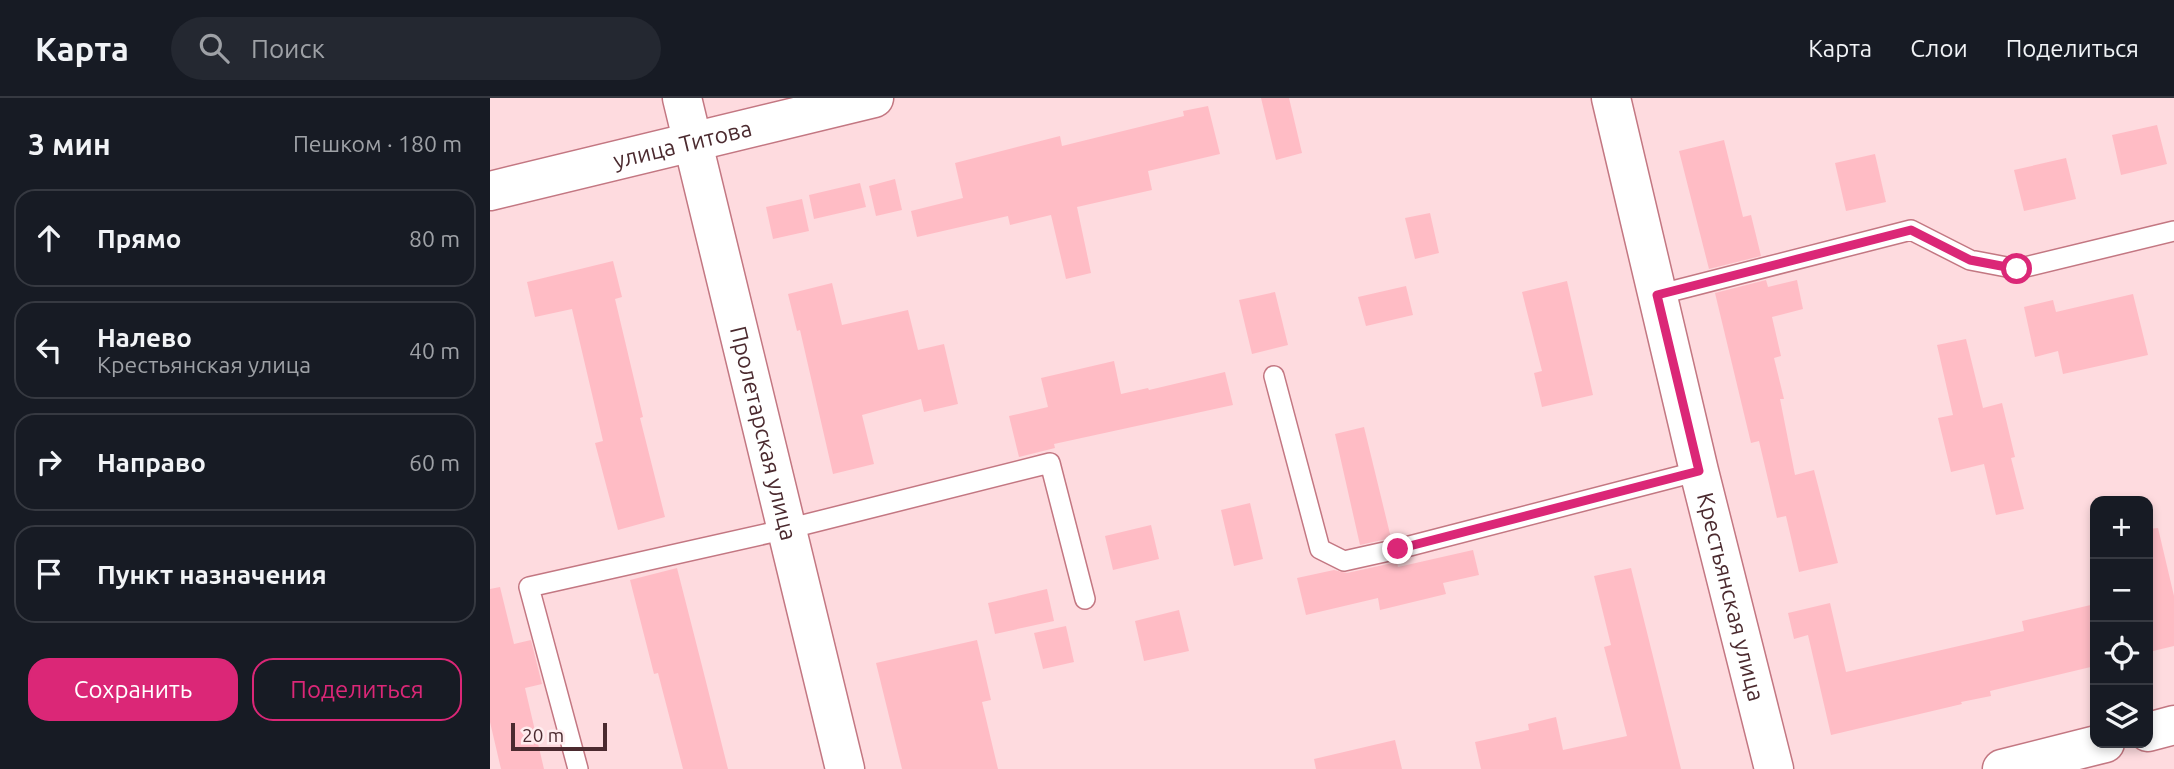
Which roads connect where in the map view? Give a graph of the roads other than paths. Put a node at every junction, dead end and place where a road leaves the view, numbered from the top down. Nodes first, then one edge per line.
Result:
1 (682, 98) edge
2 (874, 98) edge
3 (1611, 98) edge
4 (694, 141) junction
5 (490, 191) edge
6 (2174, 231) edge
7 (1657, 295) junction
8 (1273, 376) dead end
9 (1699, 471) junction
10 (787, 529) junction
11 (1085, 599) dead end
12 (2174, 725) edge
13 (2153, 731) edge
14 (2090, 747) edge
15 (578, 769) edge
16 (845, 769) edge
17 (1774, 769) edge
18 (2002, 769) edge

1 - 4 street, Пролетарская улица
2 - 4 street, улица Титова
3 - 7 street, Крестьянская улица
4 - 5 street, улица Титова
4 - 10 street, Пролетарская улица
6 - 7 lane
7 - 9 street, Крестьянская улица
8 - 9 lane
9 - 17 street, Крестьянская улица
10 - 11 lane
10 - 15 lane
10 - 16 street, Пролетарская улица
12 - 13 street
14 - 18 street

